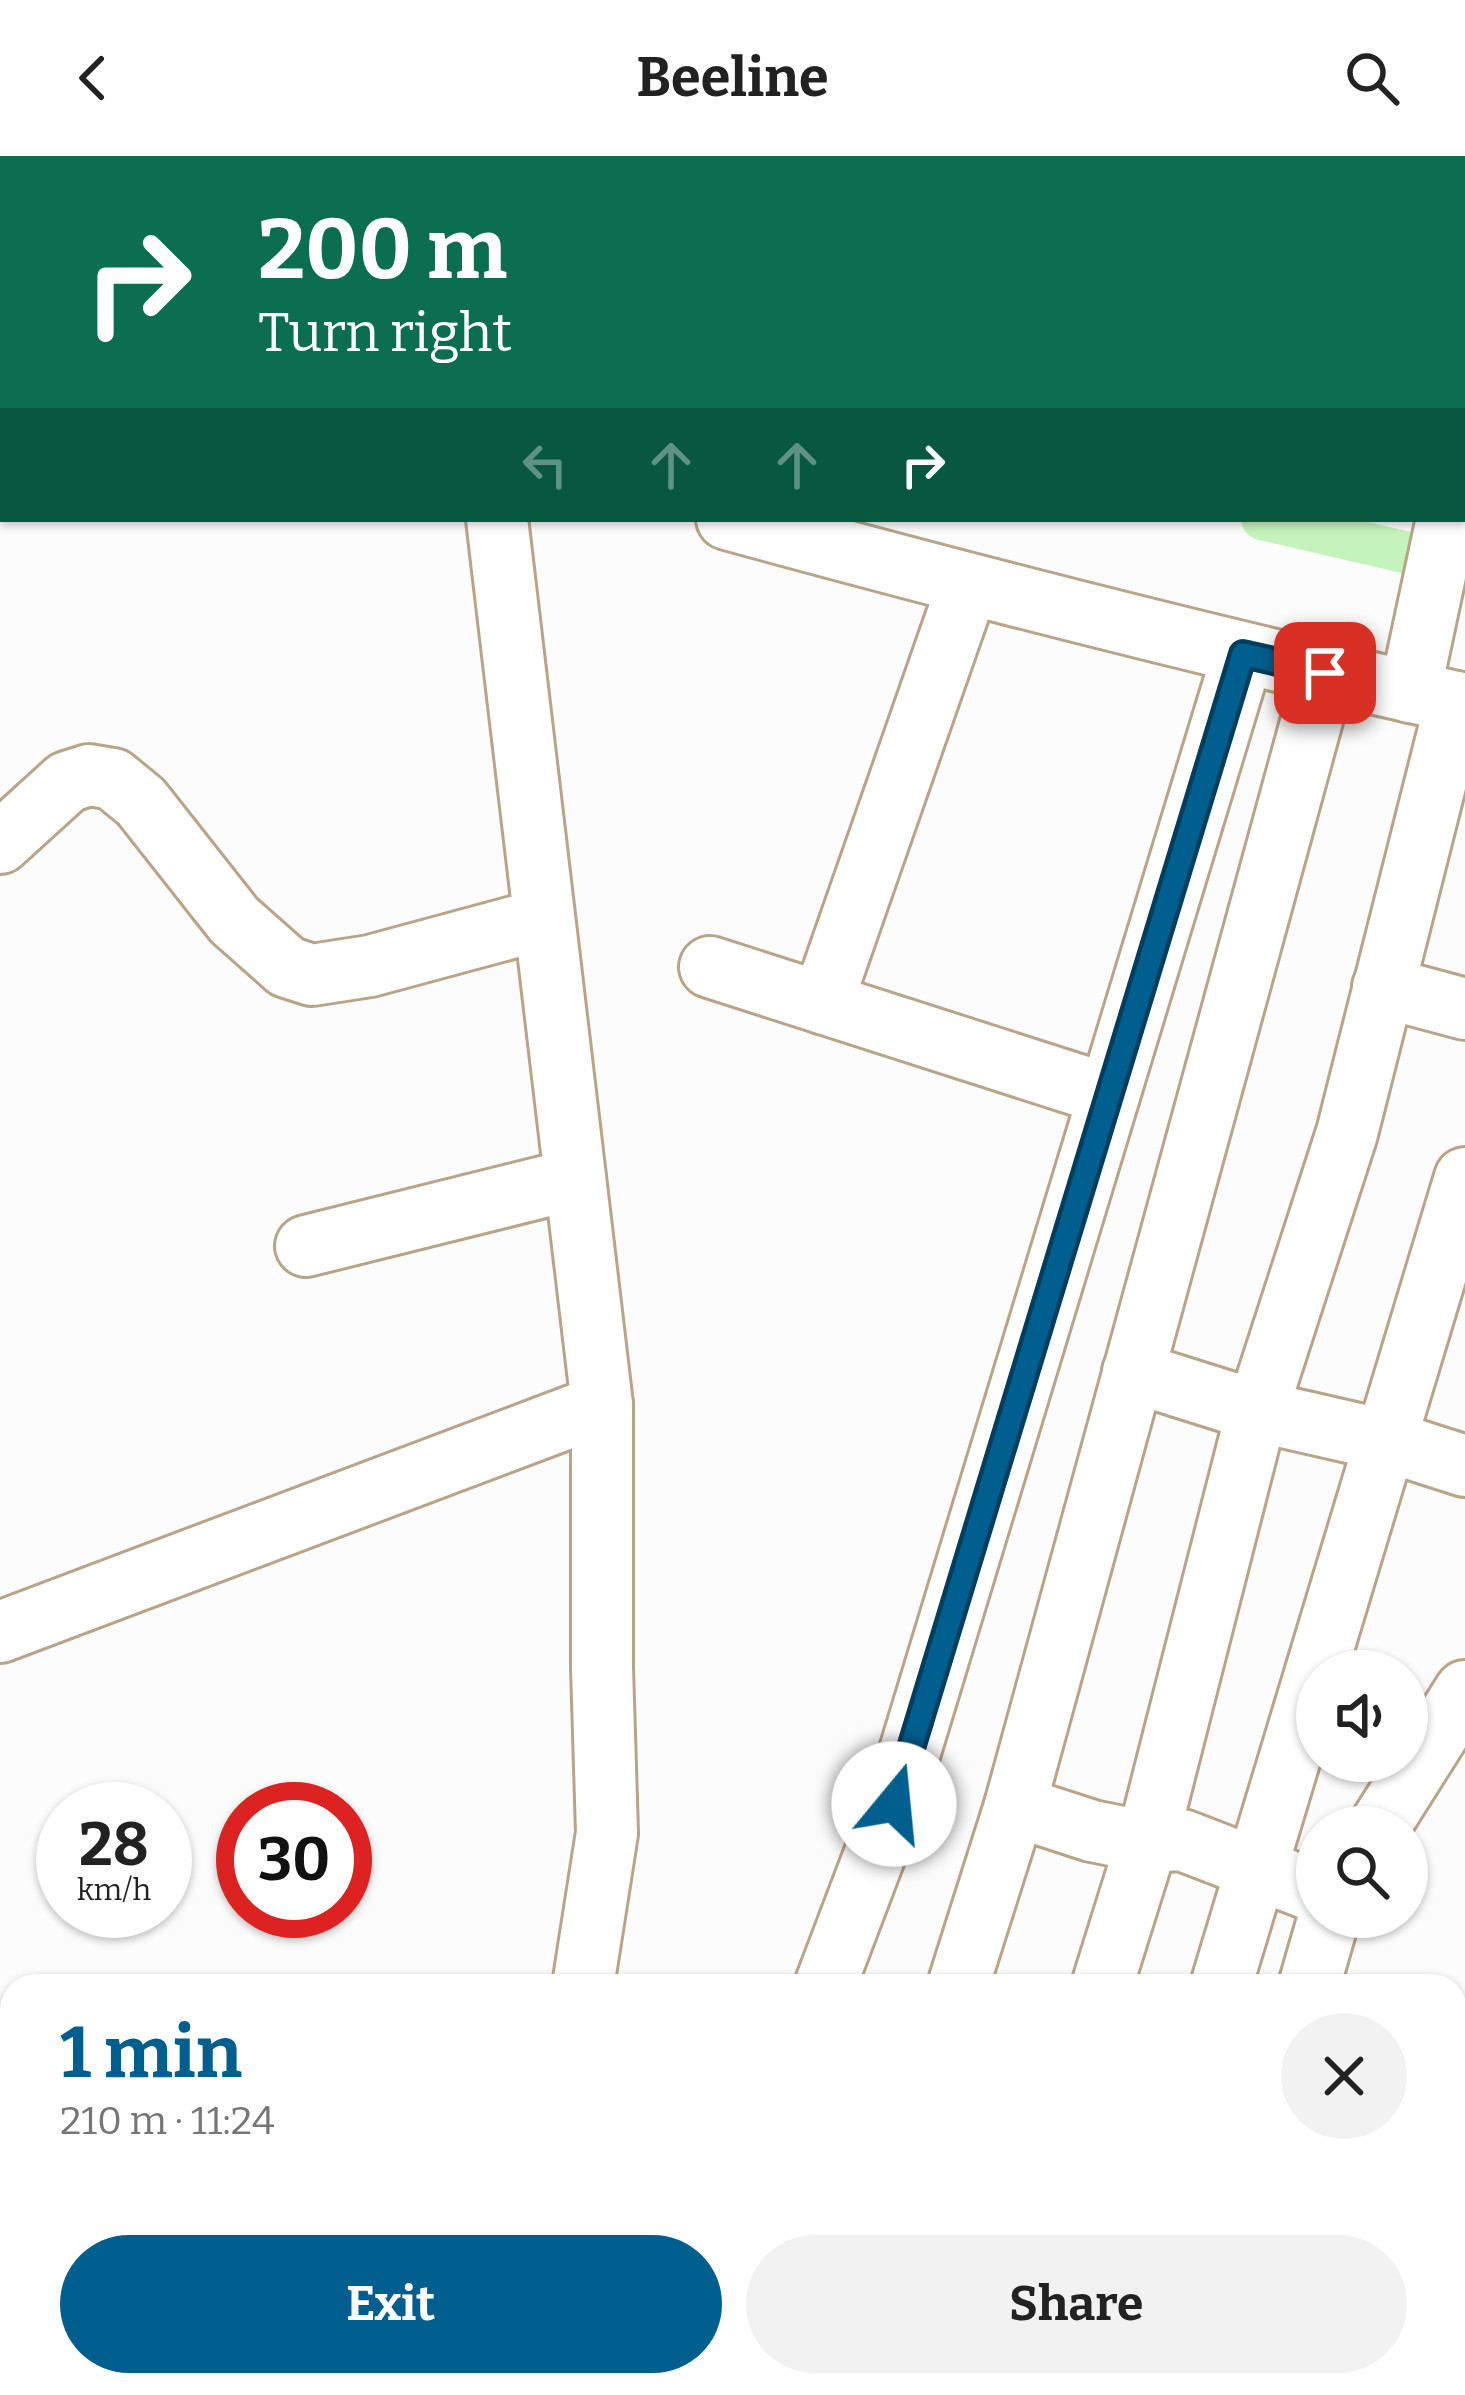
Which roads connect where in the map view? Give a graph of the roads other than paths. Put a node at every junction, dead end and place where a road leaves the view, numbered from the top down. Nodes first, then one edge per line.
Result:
1 (497, 522) edge
2 (738, 522) edge
3 (1446, 522) edge
4 (968, 586) junction
5 (1243, 654) junction
6 (1325, 673) junction
7 (1444, 700) edge
8 (0, 843) edge
9 (544, 919) junction
10 (710, 967) dead end
11 (1383, 987) junction
12 (822, 1003) junction
13 (1465, 1010) edge
14 (1109, 1094) junction
15 (1465, 1178) edge
16 (575, 1179) junction
17 (306, 1246) dead end
18 (1133, 1372) junction
19 (602, 1406) junction
20 (1257, 1411) junction
21 (1384, 1440) junction
22 (1465, 1466) edge
23 (0, 1632) edge
24 (1465, 1691) edge
25 (1015, 1806) junction
26 (1392, 1806) edge
27 (1147, 1842) junction
28 (1257, 1867) junction
29 (1296, 1883) edge
30 (1322, 1938) edge
31 (585, 1974) edge
32 (830, 1974) edge
33 (962, 1974) edge
34 (1106, 1974) edge
35 (1225, 1974) edge
36 (1312, 1974) edge

1 - 9 street
2 - 4 street
3 - 7 street
4 - 5 street
4 - 12 street
5 - 6 street
5 - 14 street
6 - 7 street
6 - 18 street
7 - 11 street
8 - 9 street
9 - 16 street
10 - 12 street
11 - 13 street
11 - 20 street
12 - 14 street
14 - 32 street
15 - 21 street
16 - 17 street
16 - 19 street
18 - 20 street
18 - 25 street
19 - 23 street
19 - 31 street
20 - 21 street
20 - 27 street
21 - 22 street
21 - 28 street
24 - 26 street
25 - 27 street
25 - 33 street
27 - 28 street
27 - 34 street
28 - 29 street
28 - 35 street
30 - 36 street

